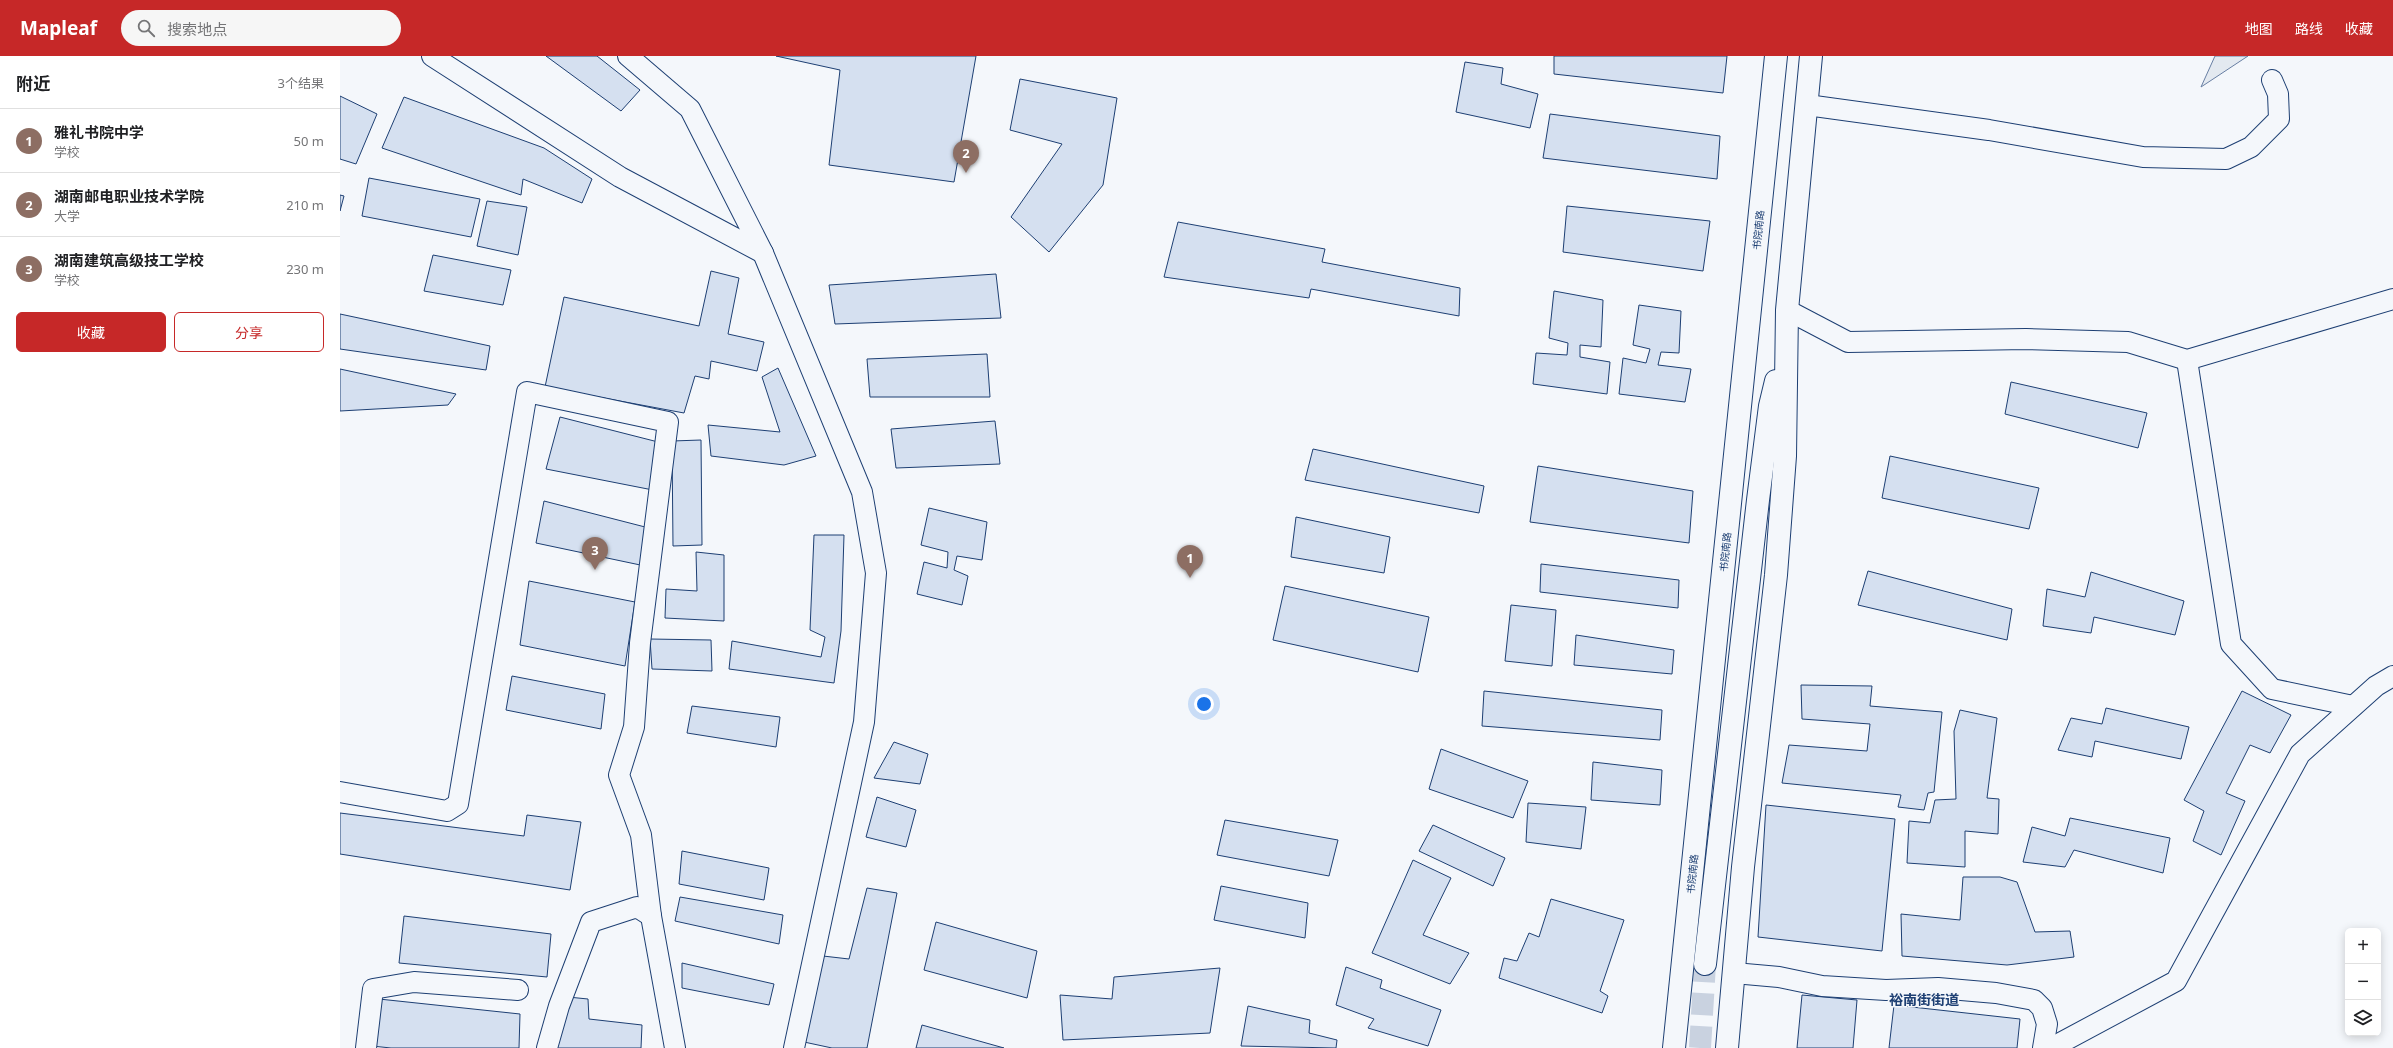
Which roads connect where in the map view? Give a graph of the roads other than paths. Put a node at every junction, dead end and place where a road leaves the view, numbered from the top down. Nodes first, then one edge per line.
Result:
1 (432, 56) edge
2 (628, 56) edge
3 (1776, 56) edge
4 (1811, 56) edge
5 (2272, 80) dead end
6 (1807, 105) junction
7 (762, 253) junction
8 (2393, 299) edge
9 (1787, 310) junction
10 (1785, 344) junction
11 (2187, 360) junction
12 (2393, 676) edge
13 (2353, 706) junction
14 (340, 792) edge
15 (651, 916) junction
16 (1705, 964) tunnel mouth
17 (1734, 973) junction
18 (518, 990) dead end
19 (366, 1048) edge
20 (547, 1048) edge
21 (675, 1048) edge
22 (794, 1048) edge
23 (1674, 1048) edge
24 (1726, 1048) edge
25 (2043, 1048) edge
26 (2051, 1048) edge

1 - 7 street
2 - 7 street
3 - 23 main road, 书院南路
4 - 6 main road
5 - 6 street
6 - 9 main road
7 - 22 street
8 - 11 street
9 - 10 main road
9 - 11 street
10 - 16 main road
10 - 17 main road
11 - 13 street
12 - 13 street
13 - 26 street
14 - 15 street
15 - 20 street
15 - 21 street
17 - 24 main road
17 - 25 street
18 - 19 street

